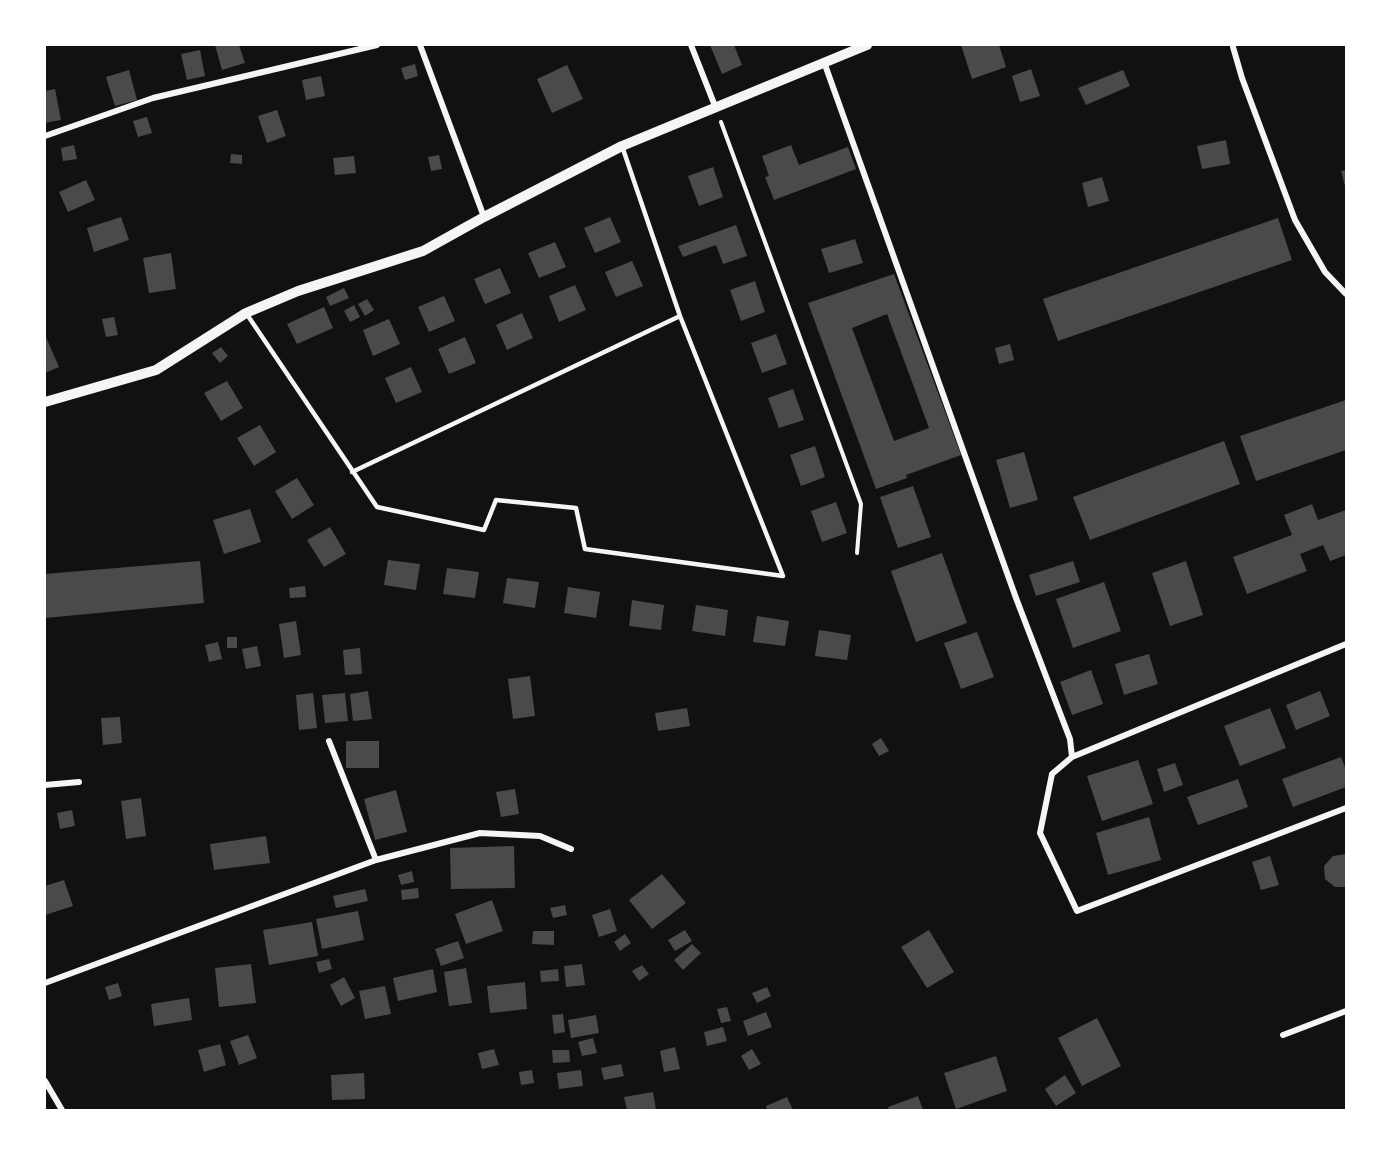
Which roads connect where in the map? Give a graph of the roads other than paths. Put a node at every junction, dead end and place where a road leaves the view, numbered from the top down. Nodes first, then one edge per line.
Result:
1 (377, 45) edge
2 (420, 45) edge
3 (691, 45) edge
4 (867, 45) edge
5 (1233, 47) dead end
6 (824, 62) junction
7 (716, 106) junction
8 (45, 136) edge
9 (622, 146) junction
10 (484, 217) junction
11 (1346, 294) edge
12 (246, 313) junction
13 (680, 316) junction
14 (45, 402) edge
15 (352, 472) junction
16 (1346, 644) edge
17 (329, 741) dead end
18 (1072, 756) junction
19 (78, 782) dead end
20 (45, 785) edge
21 (1346, 808) edge
22 (571, 849) dead end
23 (376, 860) junction
24 (45, 983) edge
25 (1346, 1011) edge
26 (1282, 1035) dead end
27 (45, 1081) edge
28 (62, 1110) edge

1 - 8 street
2 - 10 street
3 - 7 street
4 - 6 street
5 - 11 street
6 - 7 street
6 - 18 street
7 - 9 street
9 - 10 street
9 - 13 lane
10 - 12 street
12 - 14 street
12 - 15 lane
13 - 15 lane
13 - 15 lane
16 - 18 street
17 - 23 street
18 - 21 street
19 - 20 street
22 - 23 street
23 - 24 street
25 - 26 street
27 - 28 street

